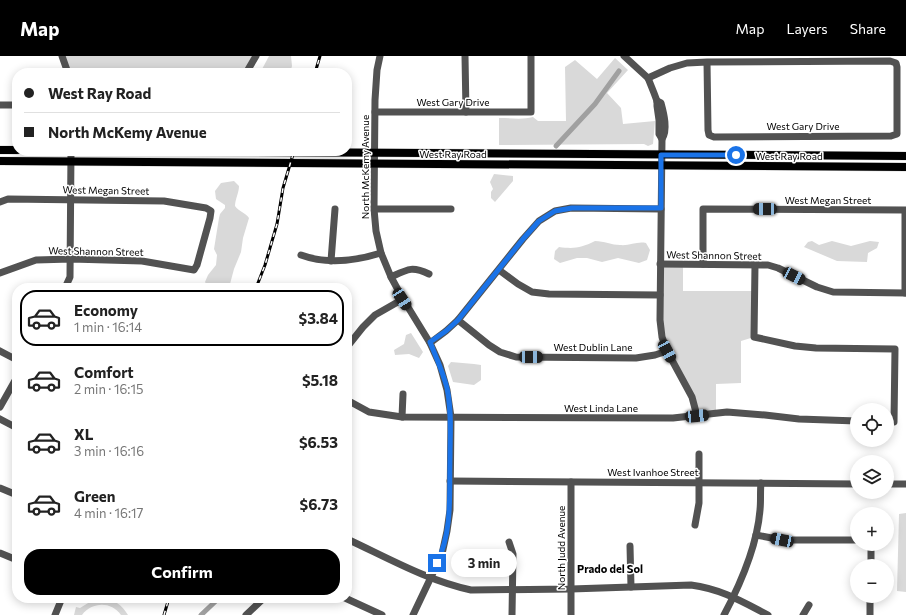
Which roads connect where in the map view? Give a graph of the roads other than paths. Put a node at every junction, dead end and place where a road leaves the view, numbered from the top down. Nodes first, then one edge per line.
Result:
1 (62, 56) edge
2 (256, 56) edge
3 (380, 56) edge
4 (465, 56) edge
5 (531, 56) edge
6 (624, 56) edge
7 (707, 62) junction
8 (66, 68) edge
9 (249, 68) edge
10 (648, 78) junction
11 (0, 105) edge
12 (12, 105) edge
13 (375, 112) junction
14 (466, 112) junction
15 (0, 150) edge
16 (12, 150) edge
17 (352, 153) edge
18 (374, 153) junction
19 (661, 155) junction
20 (71, 156) edge
21 (906, 156) edge
22 (0, 161) edge
23 (374, 163) junction
24 (661, 166) junction
25 (906, 167) edge
26 (71, 200) junction
27 (0, 202) edge
28 (661, 208) junction
29 (374, 209) junction
30 (451, 209) dead end
31 (335, 210) dead end
32 (381, 252) junction
33 (301, 255) dead end
34 (71, 259) junction
35 (331, 261) junction
36 (660, 264) junction
37 (703, 264) junction
38 (755, 265) junction
39 (194, 270) joint
40 (499, 270) junction
41 (0, 273) edge
42 (429, 274) dead end
43 (391, 277) junction
44 (67, 283) edge
45 (905, 293) edge
46 (660, 295) junction
47 (402, 299) junction
48 (458, 320) junction
49 (352, 339) edge
50 (430, 342) junction
51 (0, 351) edge
52 (667, 351) junction
53 (12, 357) edge
54 (12, 386) edge
55 (402, 394) dead end
56 (352, 403) edge
57 (891, 403) edge
58 (0, 407) edge
59 (697, 416) junction
60 (402, 417) junction
61 (450, 417) junction
62 (0, 418) edge
63 (850, 421) edge
64 (12, 425) edge
65 (699, 454) dead end
66 (450, 481) junction
67 (572, 482) junction
68 (699, 483) junction
69 (761, 483) junction
70 (850, 484) edge
71 (894, 484) edge
72 (906, 484) edge
73 (0, 488) edge
74 (12, 493) edge
75 (695, 525) dead end
76 (756, 535) junction
77 (850, 540) edge
78 (352, 541) edge
79 (509, 542) dead end
80 (630, 546) dead end
81 (0, 553) edge
82 (12, 558) edge
83 (430, 578) junction
84 (631, 587) junction
85 (512, 589) junction
86 (571, 589) junction
87 (734, 597) junction
88 (352, 601) edge
89 (60, 603) edge
90 (259, 603) edge
91 (870, 603) edge
92 (809, 605) dead end
93 (55, 615) edge
94 (246, 615) edge
95 (382, 615) edge
96 (413, 615) edge
97 (512, 615) edge
98 (571, 615) edge
99 (724, 615) edge
100 (768, 615) edge
101 (803, 615) edge
102 (870, 615) edge

1 - 8 street
2 - 9 street
3 - 13 street, North McKemy Avenue
4 - 14 street
5 - 14 street, West Gary Drive
6 - 10 street
7 - 7 street, West Gary Drive
7 - 10 street
10 - 19 street
11 - 12 street
13 - 14 street, West Gary Drive
13 - 18 street, North McKemy Avenue
15 - 16 main road
17 - 18 main road, West Ray Road
18 - 19 main road, West Ray Road
18 - 23 street, North McKemy Avenue
19 - 21 main road, West Ray Road
19 - 24 street
20 - 22 main road, West Ray Road
20 - 23 main road, West Ray Road
20 - 26 street
23 - 24 main road, West Ray Road
23 - 29 street, North McKemy Avenue
24 - 25 main road, West Ray Road
24 - 28 street
26 - 27 street, West Megan Street
26 - 34 street
26 - 39 street, West Megan Street
28 - 36 street
28 - 40 street
29 - 30 street
29 - 32 street, North McKemy Avenue
31 - 35 street
32 - 35 street
32 - 43 street, North McKemy Avenue
33 - 35 street
34 - 39 street, West Shannon Street
34 - 41 street, West Shannon Street
34 - 44 street
36 - 37 street, West Shannon Street
36 - 46 street
37 - 38 street, West Shannon Street
37 - 45 street, West Megan Street
38 - 45 street, West Shannon Street
38 - 57 street
40 - 46 street
40 - 48 street
42 - 43 street
43 - 47 street, North McKemy Avenue
46 - 52 street
47 - 49 street
47 - 50 street, North McKemy Avenue
48 - 50 street
48 - 52 street, West Dublin Lane
50 - 61 street, North McKemy Avenue
51 - 53 street
52 - 59 street
54 - 58 street
55 - 60 street
56 - 60 street, West Linda Lane
59 - 61 street, West Linda Lane
59 - 63 street, West Linda Lane
60 - 61 street, West Linda Lane
61 - 66 street, North McKemy Avenue
62 - 64 street
65 - 68 street
66 - 67 street, West Ivanhoe Street
66 - 83 street, North McKemy Avenue
67 - 68 street, West Ivanhoe Street
67 - 86 street, North Judd Avenue
68 - 69 street, West Ivanhoe Street
68 - 75 street
69 - 70 street, West Ivanhoe Street
69 - 76 street
71 - 72 street
73 - 74 street
76 - 77 street
76 - 87 street
78 - 83 street
79 - 85 street
80 - 84 street
81 - 82 street
83 - 85 street
83 - 96 street, North McKemy Avenue
84 - 86 street
84 - 87 street
85 - 86 street
85 - 97 street
86 - 98 street, North Judd Avenue
87 - 99 street
87 - 100 street
88 - 95 street
89 - 93 street
90 - 94 street
91 - 102 street
92 - 101 street

